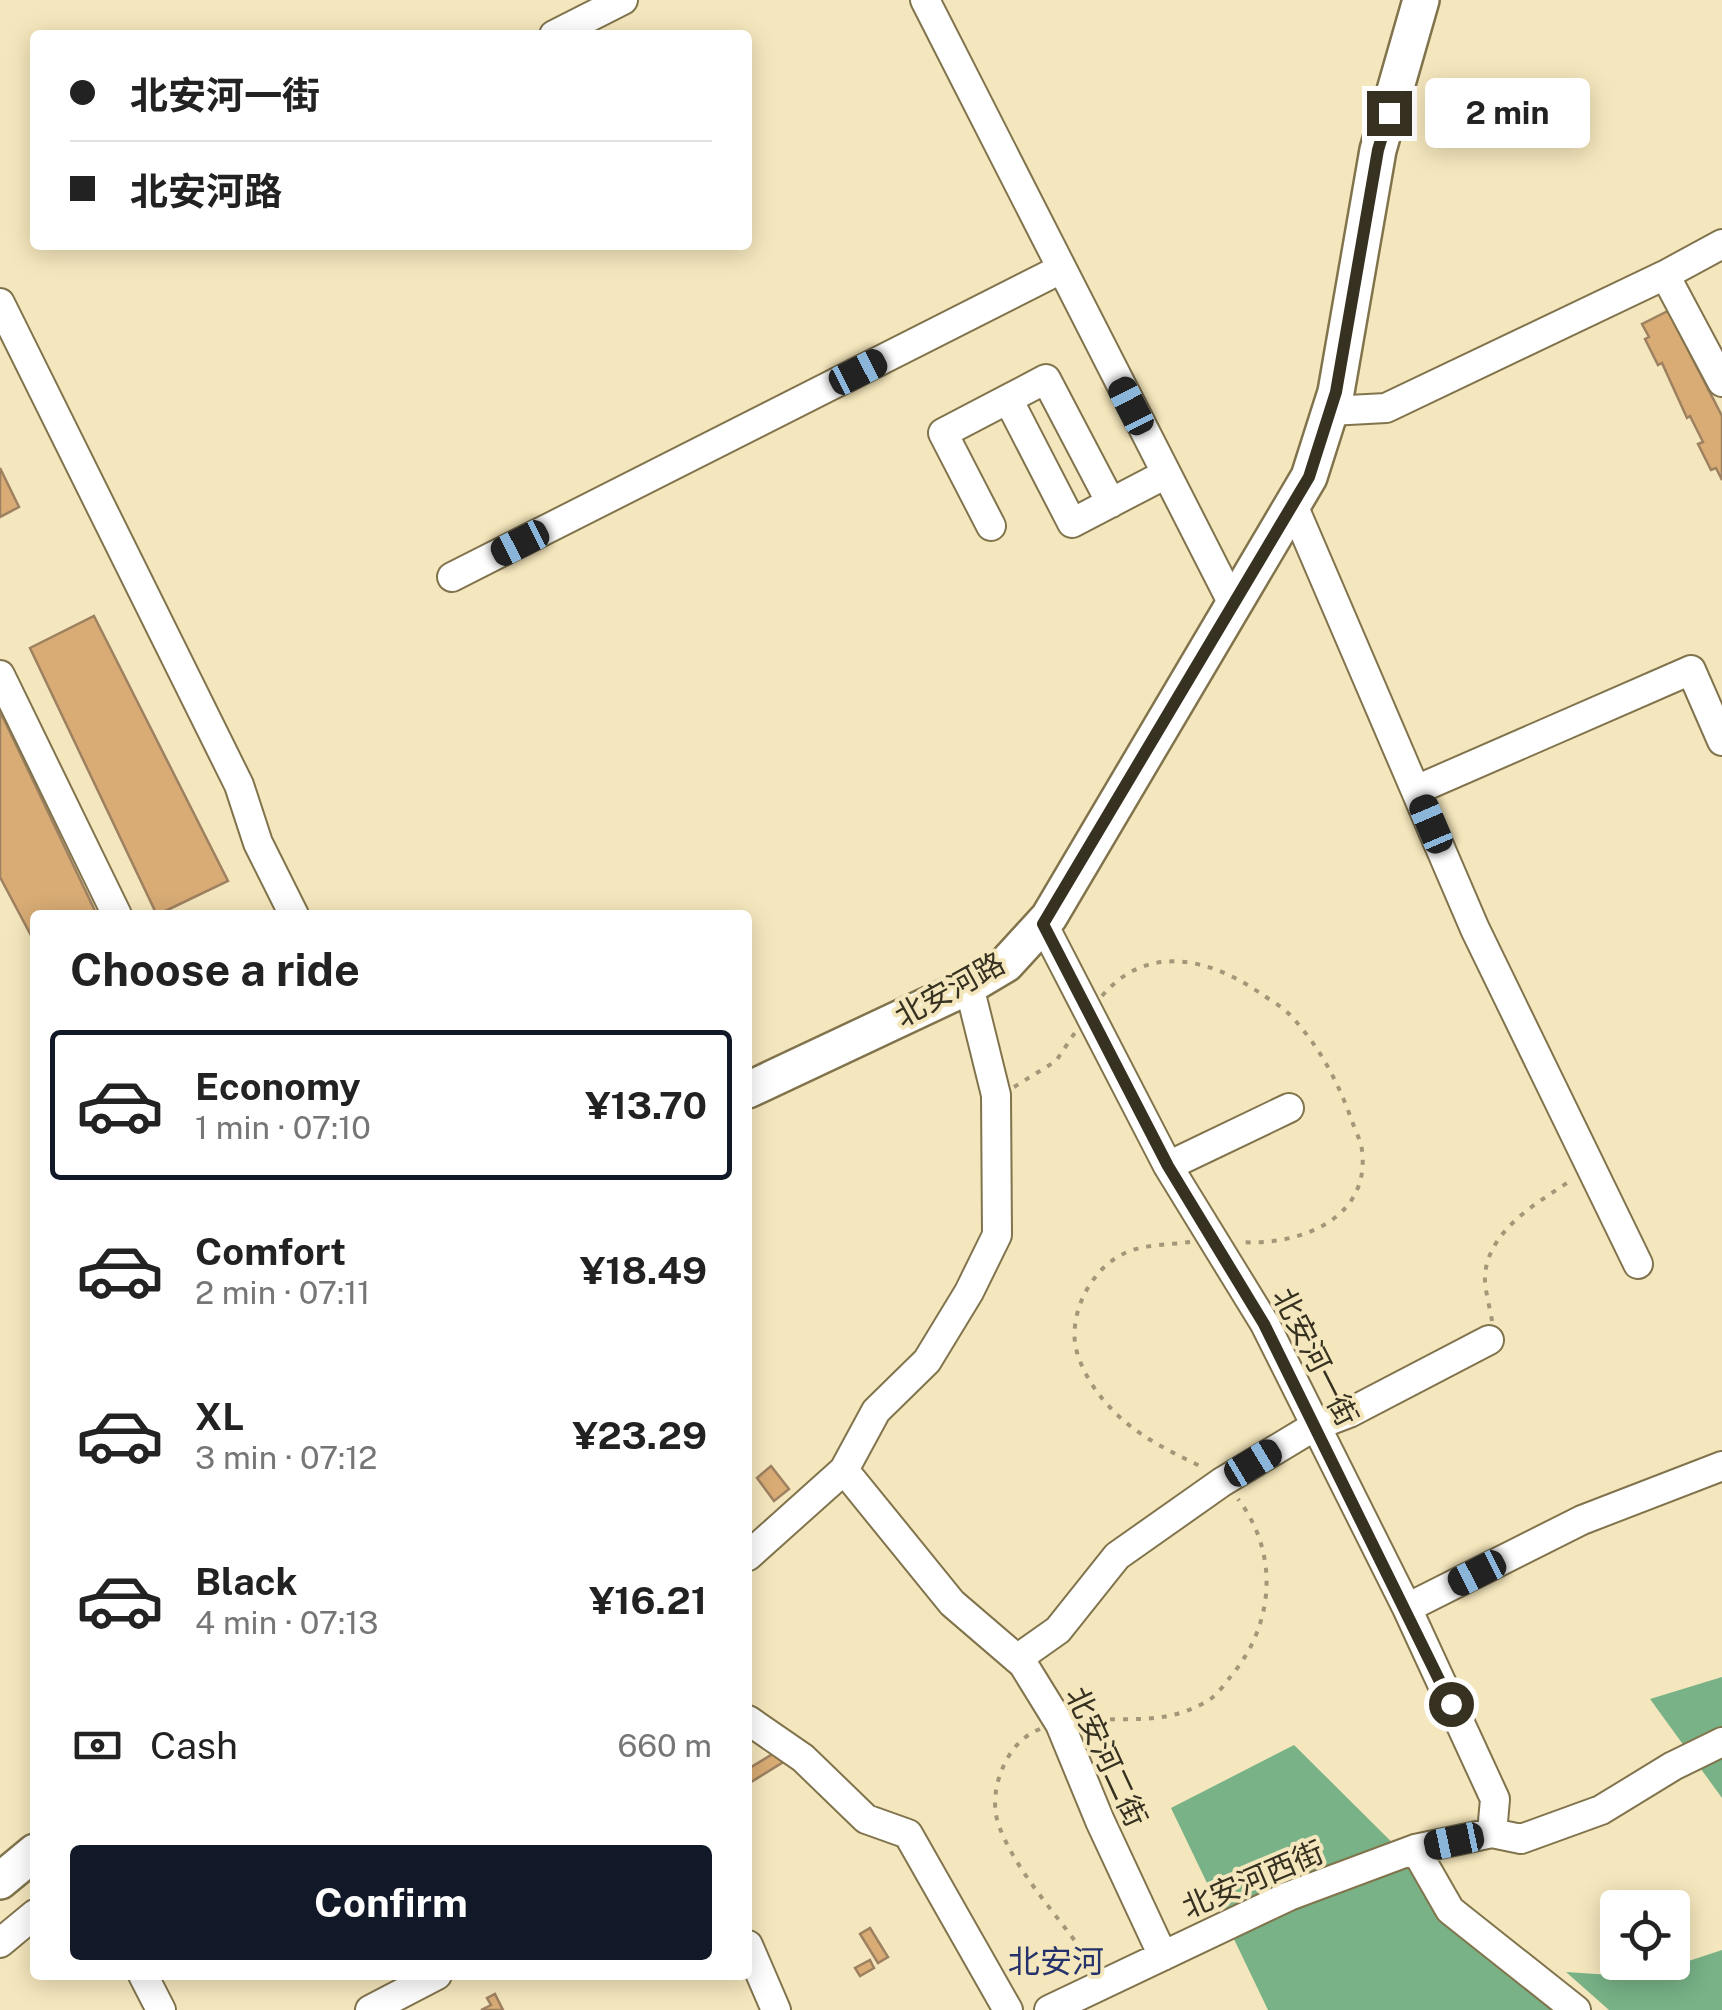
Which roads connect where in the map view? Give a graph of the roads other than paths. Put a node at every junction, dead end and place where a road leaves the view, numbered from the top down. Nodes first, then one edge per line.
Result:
1 (623, 0) edge
2 (925, 0) edge
3 (1421, 0) edge
4 (564, 30) edge
5 (1722, 244) edge
6 (1061, 270) junction
7 (1666, 275) junction
8 (0, 304) edge
9 (1720, 374) edge
10 (1008, 399) junction
11 (1330, 411) junction
12 (1166, 474) junction
13 (1111, 503) junction
14 (1293, 505) junction
15 (991, 526) dead end
16 (452, 578) dead end
17 (1234, 606) junction
18 (0, 676) edge
19 (1722, 741) edge
20 (1416, 790) junction
21 (114, 910) edge
22 (292, 910) edge
23 (1043, 924) junction
24 (968, 986) junction
25 (752, 1088) edge
26 (1289, 1108) dead end
27 (1168, 1166) junction
28 (1638, 1264) dead end
29 (1490, 1340) road end
30 (1315, 1426) junction
31 (1722, 1466) edge
32 (844, 1470) junction
33 (752, 1552) edge
34 (1407, 1608) junction
35 (1017, 1659) junction
36 (752, 1723) edge
37 (1722, 1742) edge
38 (1492, 1833) junction
39 (1416, 1849) junction
40 (30, 1856) edge
41 (0, 1881) edge
42 (30, 1918) edge
43 (0, 1943) edge
44 (752, 1954) edge
45 (1163, 1956) junction
46 (146, 1980) edge
47 (427, 1980) edge
48 (162, 2010) edge
49 (370, 2010) edge
50 (776, 2010) edge
51 (1008, 2010) edge
52 (1049, 2010) edge
53 (1576, 2010) edge

1 - 4 street
2 - 6 street
3 - 11 main road, 北安河路
5 - 7 street
6 - 12 street
6 - 16 street
7 - 9 street
7 - 11 street
8 - 22 street
10 - 13 street
10 - 13 street
10 - 15 street
11 - 14 main road, 北安河路
12 - 13 street
12 - 17 street
14 - 17 main road, 北安河路
14 - 20 street
17 - 23 main road, 北安河路
18 - 21 street
19 - 20 street
20 - 28 street
23 - 24 main road, 北安河路
23 - 27 street, 北安河一街
24 - 25 main road, 北安河路
24 - 32 street
26 - 27 street
27 - 30 street, 北安河一街
29 - 30 street
30 - 34 street, 北安河一街
30 - 35 street
31 - 34 street
32 - 33 street
32 - 35 street, 北安河二街
34 - 38 street, 北安河一街
35 - 45 street, 北安河二街
36 - 51 street
37 - 38 street, 北安河西街
38 - 39 street, 北安河西街
39 - 45 street, 北安河西街
39 - 53 street
40 - 41 main road
42 - 43 street
44 - 50 street
45 - 52 street, 北安河西街
46 - 48 street
47 - 49 street

